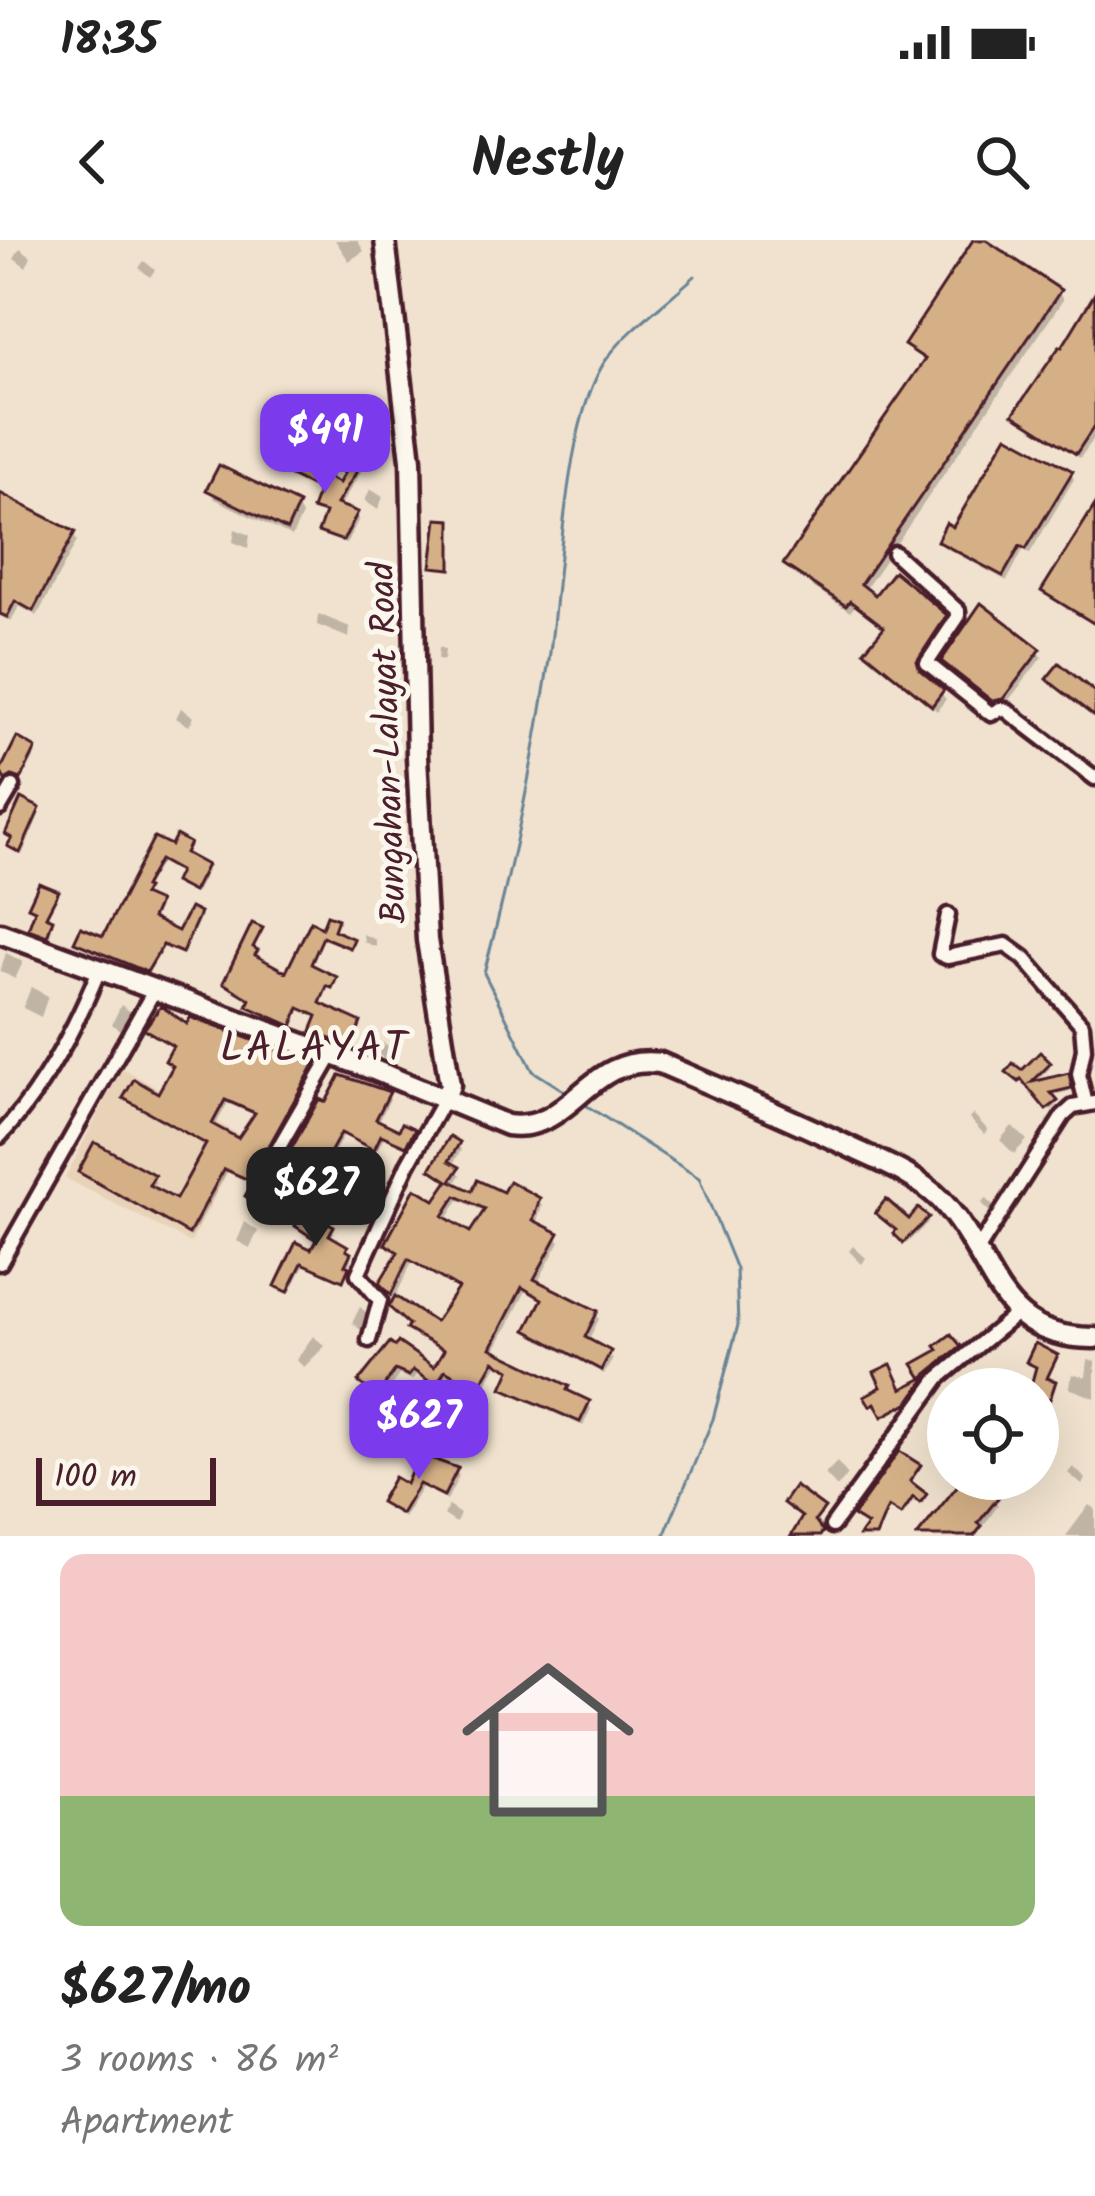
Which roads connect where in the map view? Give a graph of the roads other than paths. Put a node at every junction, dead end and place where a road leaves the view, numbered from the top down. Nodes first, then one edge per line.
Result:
1 (385, 240) edge
2 (894, 554) dead end
3 (1095, 778) edge
4 (14, 786) dead end
5 (0, 808) edge
6 (948, 915) dead end
7 (0, 933) edge
8 (99, 970) junction
9 (155, 989) junction
10 (332, 1055) junction
11 (445, 1098) junction
12 (1090, 1104) edge
13 (0, 1136) edge
14 (271, 1183) dead end
15 (325, 1199) dead end
16 (383, 1214) junction
17 (977, 1251) junction
18 (0, 1263) edge
19 (1016, 1314) junction
20 (1095, 1338) edge
21 (369, 1340) dead end
22 (832, 1526) dead end

1 - 11 main road, Bungahan-Lalayat Road
2 - 3 street
4 - 5 street
6 - 12 street
7 - 8 main road
8 - 9 main road
8 - 13 street
9 - 10 main road
9 - 18 street
10 - 11 main road
10 - 14 street
11 - 16 street
11 - 17 main road
12 - 17 street
15 - 16 street
16 - 21 street
17 - 19 main road
19 - 20 main road
19 - 22 street

